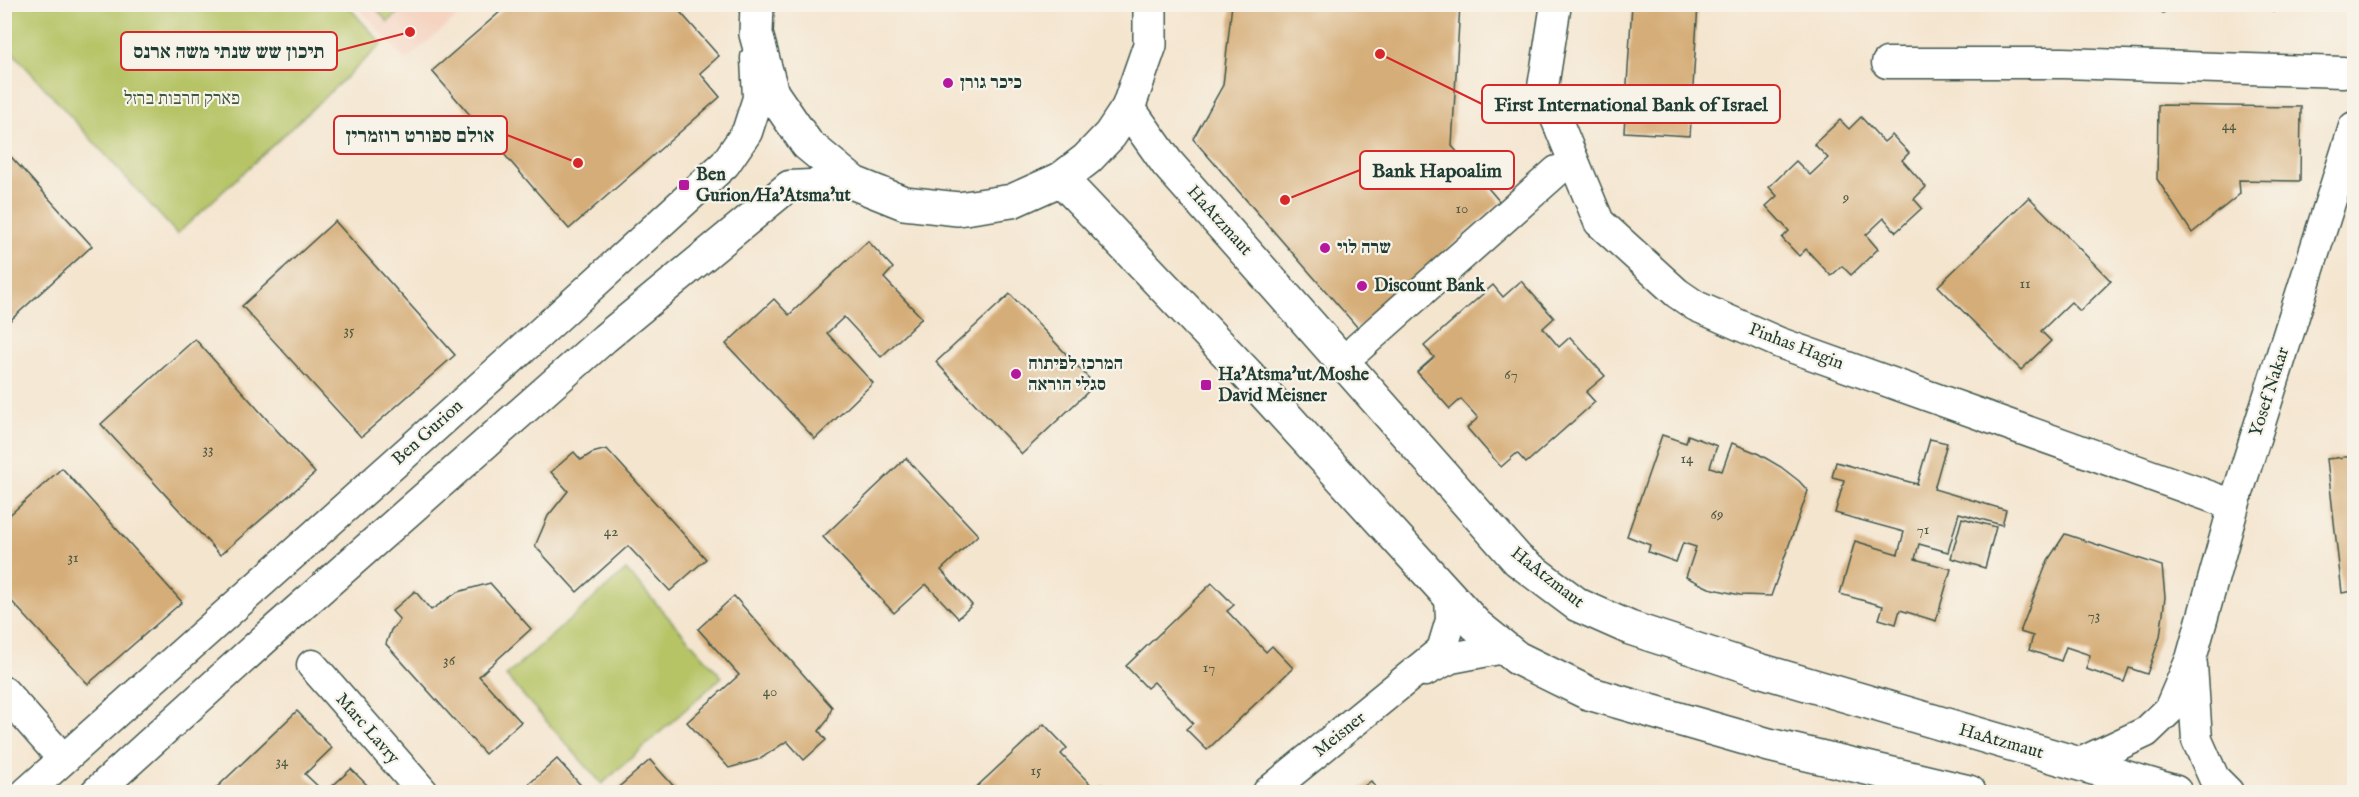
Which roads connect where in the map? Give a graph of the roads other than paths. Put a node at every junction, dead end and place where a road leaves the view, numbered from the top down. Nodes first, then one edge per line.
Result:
1 (1150, 4) edge
2 (1556, 4) edge
3 (756, 19) edge
4 (1887, 63) dead end
5 (2343, 72) dead end
6 (1128, 108) junction
7 (2355, 127) edge
8 (1557, 171) dead end
9 (1061, 179) junction
10 (854, 183) junction
11 (1358, 348) dead end
12 (2234, 505) junction
13 (1450, 597) junction
14 (1504, 648) junction
15 (2191, 659) junction
16 (312, 666) dead end
17 (1411, 677) junction
18 (4, 692) edge
19 (63, 759) junction
20 (2078, 764) junction
21 (27, 792) edge
22 (96, 792) edge
23 (423, 792) edge
24 (1268, 792) edge
25 (1969, 792) edge
26 (2175, 792) edge
27 (2228, 792) edge

1 - 6 main road
2 - 12 street, Pinhas Hagin
3 - 10 main road
3 - 19 street, Ben Gurion
4 - 5 street
6 - 9 main road
6 - 20 main road, HaAtzmaut
7 - 12 street, Yosef Nakar
8 - 11 street
9 - 10 main road
9 - 13 main road
10 - 22 street
12 - 15 street, Yosef Nakar
13 - 14 main road
13 - 17 street, Meisner
14 - 17 street, Meisner
14 - 25 main road
15 - 20 street, Yosef Nakar
15 - 27 street, Yosef Nakar
16 - 23 street, Marc Lavry
17 - 24 street, Meisner
18 - 19 street
19 - 21 street, Ben Gurion
20 - 26 main road, HaAtzmaut

